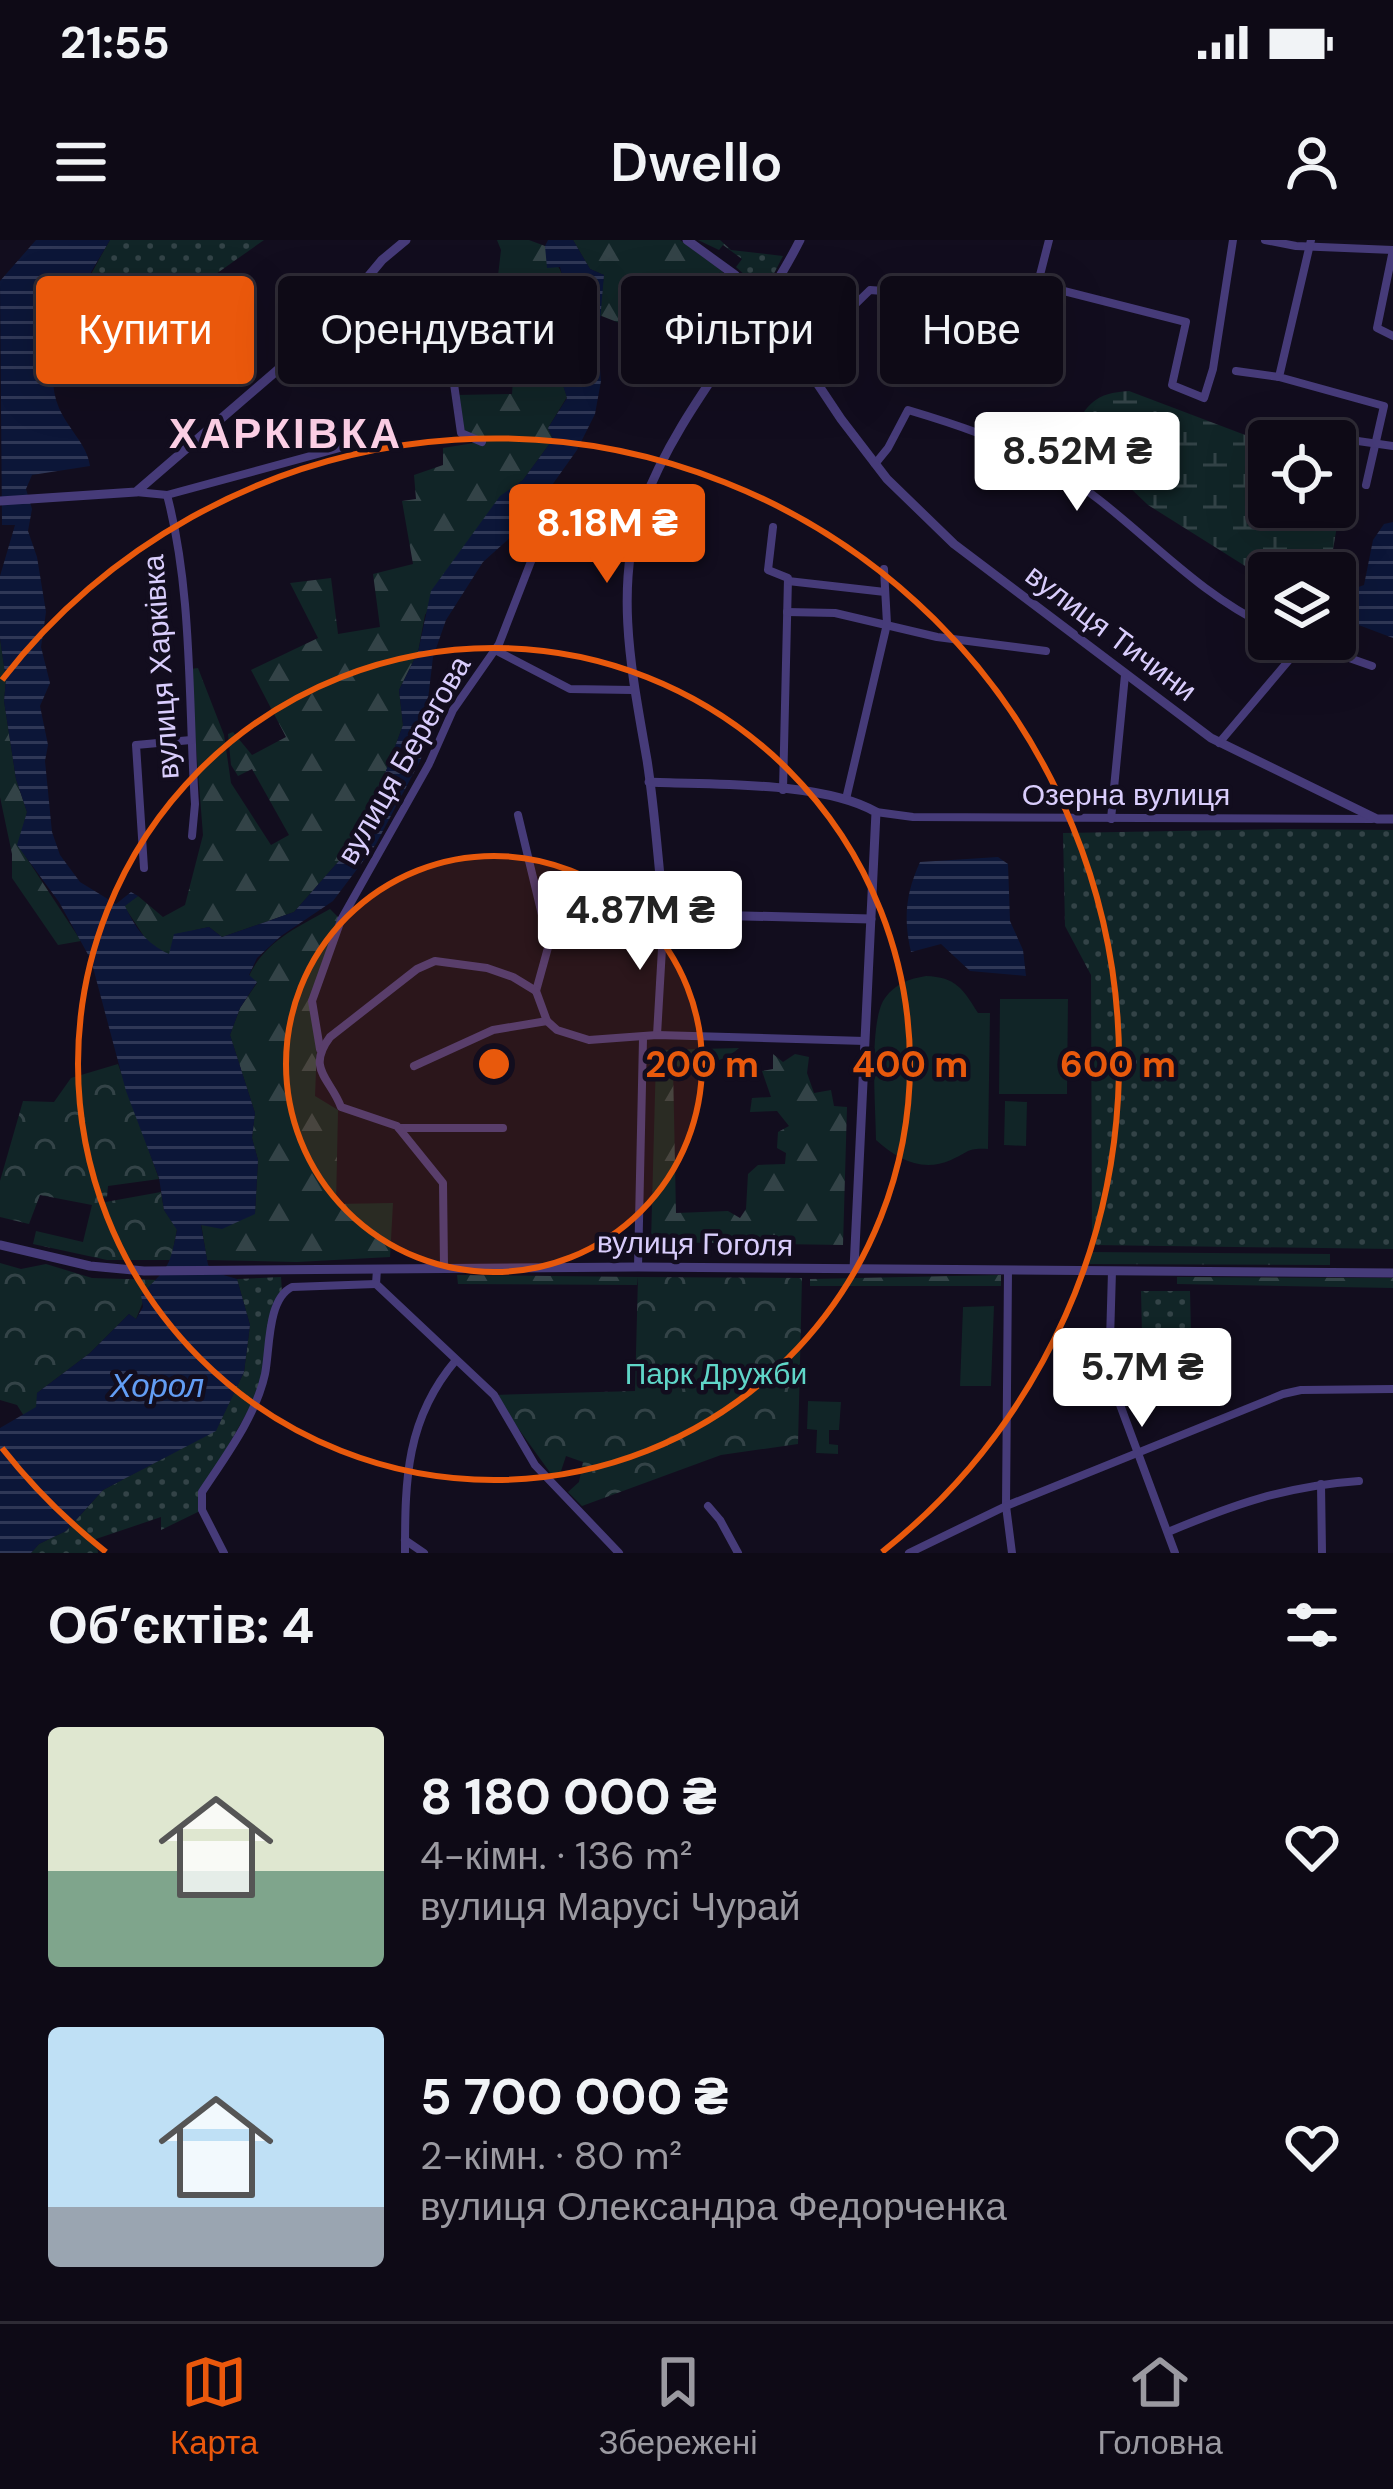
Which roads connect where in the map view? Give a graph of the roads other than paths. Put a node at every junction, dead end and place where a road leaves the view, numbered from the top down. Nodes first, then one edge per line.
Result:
1 (406, 240) edge
2 (689, 240) edge
3 (800, 240) edge
4 (1049, 240) edge
5 (1233, 240) edge
6 (1265, 240) edge
7 (1311, 243) edge
8 (1393, 250) edge
9 (368, 276) edge
10 (737, 276) edge
11 (779, 276) edge
12 (1393, 336) edge
13 (278, 370) edge
14 (1236, 371) dead end
15 (1279, 377) junction
16 (454, 384) edge
17 (709, 384) edge
18 (820, 384) edge
19 (1388, 408) edge
20 (1356, 440) edge
21 (482, 442) dead end
22 (1376, 443) junction
23 (347, 446) dead end
24 (1393, 446) edge
25 (875, 464) junction
26 (1366, 485) dead end
27 (136, 492) junction
28 (167, 495) junction
29 (0, 501) edge
30 (643, 506) junction
31 (773, 527) dead end
32 (884, 569) dead end
33 (788, 581) junction
34 (885, 592) junction
35 (787, 612) junction
36 (1248, 617) edge
37 (887, 624) junction
38 (495, 650) junction
39 (1046, 651) dead end
40 (1289, 660) edge
41 (1355, 660) edge
42 (1372, 666) dead end
43 (1126, 675) junction
44 (632, 690) junction
45 (191, 740) junction
46 (1220, 743) junction
47 (650, 782) junction
48 (783, 790) junction
49 (846, 799) junction
50 (876, 812) junction
51 (518, 815) dead end
52 (1111, 819) junction
53 (1377, 819) junction
54 (1393, 819) edge
55 (192, 836) dead end
56 (144, 868) dead end
57 (664, 914) junction
58 (872, 919) junction
59 (536, 991) junction
60 (547, 1021) junction
61 (657, 1036) junction
62 (643, 1039) junction
63 (865, 1041) junction
64 (320, 1049) junction
65 (414, 1066) dead end
66 (399, 1128) junction
67 (503, 1128) dead end
68 (0, 1245) edge
69 (444, 1267) junction
70 (638, 1267) junction
71 (377, 1269) junction
72 (854, 1269) junction
73 (1008, 1270) junction
74 (1112, 1270) junction
75 (1393, 1273) edge
76 (376, 1284) junction
77 (456, 1360) junction
78 (1393, 1389) edge
79 (1140, 1454) junction
80 (1359, 1481) dead end
81 (1322, 1484) junction
82 (708, 1506) dead end
83 (1006, 1506) junction
84 (1168, 1532) junction
85 (405, 1540) junction
86 (1322, 1552) edge
87 (224, 1553) edge
88 (405, 1553) edge
89 (424, 1553) edge
90 (619, 1553) edge
91 (738, 1553) edge
92 (909, 1553) edge
93 (1012, 1553) edge
94 (1175, 1553) edge

1 - 9 street
2 - 10 street
3 - 11 street
4 - 5 street
6 - 7 street
7 - 8 street
7 - 15 street
8 - 12 street
13 - 27 street
14 - 15 street
15 - 19 street
16 - 21 street
17 - 30 street
18 - 25 street, вулиця Тичини
19 - 22 street
20 - 22 street
22 - 24 street
22 - 26 street
23 - 28 street
25 - 36 street
25 - 43 street, вулиця Тичини
27 - 28 street
27 - 29 street
28 - 45 street, вулиця Харківка
30 - 38 street, вулиця Берегова
30 - 44 street
31 - 33 street
32 - 34 street
33 - 34 street
33 - 35 street
34 - 37 street
35 - 37 street
35 - 48 street
37 - 39 street
37 - 49 street
38 - 44 street
38 - 64 street, вулиця Берегова
40 - 46 street
41 - 42 street
43 - 46 street, вулиця Тичини
43 - 52 street
44 - 47 street
45 - 55 street, вулиця Харківка
45 - 56 street
46 - 53 street, вулиця Тичини
47 - 48 street, Озерна вулиця
47 - 57 street
48 - 49 street, Озерна вулиця
49 - 50 street, Озерна вулиця
50 - 52 street, Озерна вулиця
50 - 58 street
51 - 59 street
52 - 53 street, Озерна вулиця
53 - 54 street, вулиця Тичини
57 - 58 street
57 - 61 street
58 - 63 street
59 - 60 street
59 - 64 street
60 - 62 street
60 - 65 street
61 - 62 street
61 - 63 street
62 - 70 street
63 - 72 street
64 - 66 street, вулиця Берегова
66 - 67 street
66 - 69 street
68 - 71 street, вулиця Гоголя
69 - 70 street, вулиця Гоголя
69 - 71 street, вулиця Гоголя
70 - 72 street, вулиця Гоголя
71 - 76 street
72 - 73 street, вулиця Гоголя
73 - 74 street, вулиця Гоголя
73 - 83 street
74 - 75 street, вулиця Гоголя
74 - 79 street
76 - 77 street
76 - 87 street
77 - 85 street
77 - 90 street
78 - 79 street
79 - 83 street
79 - 84 street
80 - 81 street
81 - 84 street
81 - 86 street
82 - 91 street
83 - 92 street
83 - 93 street
84 - 94 street
85 - 88 street
85 - 89 street

